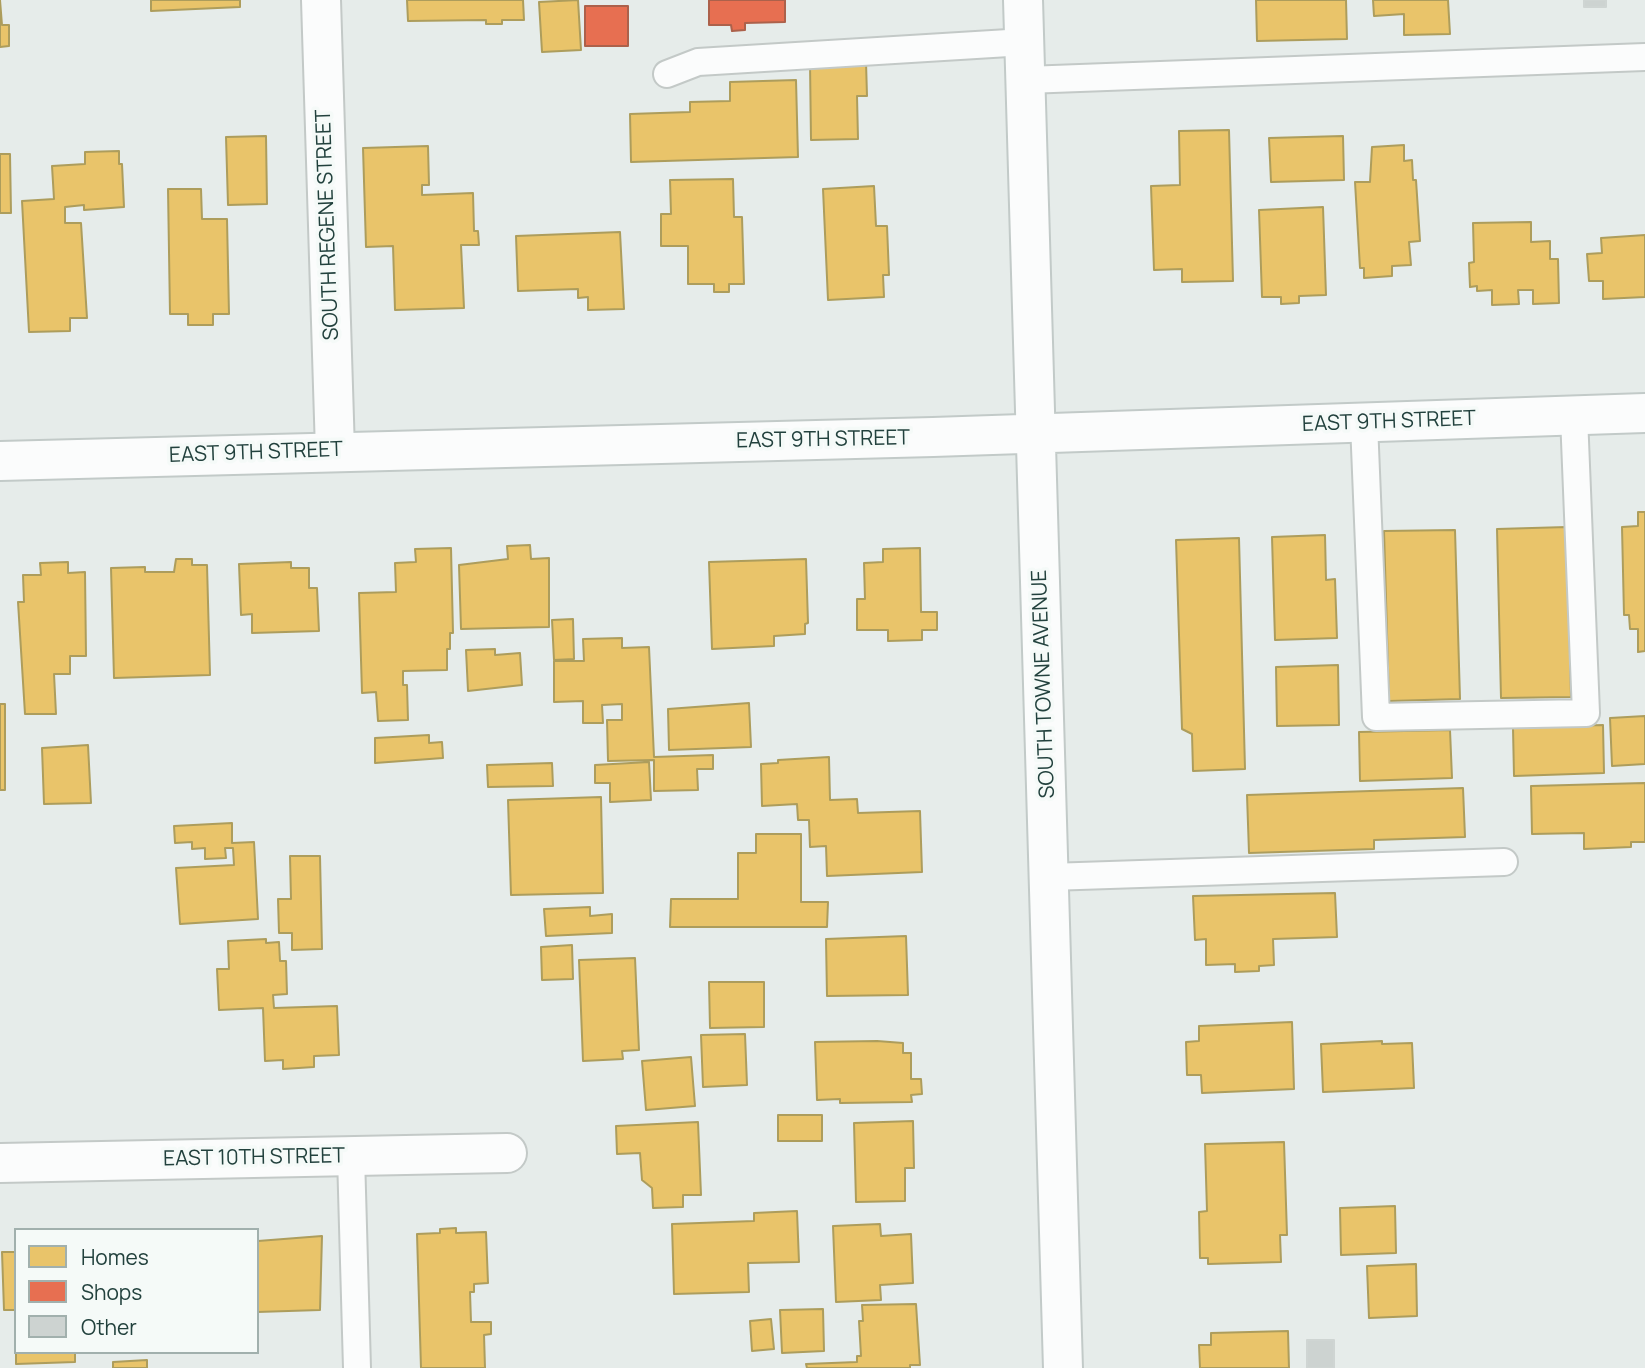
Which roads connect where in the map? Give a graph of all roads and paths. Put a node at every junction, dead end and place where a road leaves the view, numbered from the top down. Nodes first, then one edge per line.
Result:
1 (321, 0) edge
2 (1023, 0) edge
3 (1025, 42) junction
4 (1645, 57) edge
5 (667, 74) dead end
6 (1026, 80) junction
7 (1645, 414) edge
8 (1574, 416) junction
9 (1364, 423) junction
10 (1037, 434) junction
11 (335, 451) junction
12 (0, 461) edge
13 (1504, 862) dead end
14 (1049, 877) junction
15 (507, 1153) dead end
16 (351, 1156) junction
17 (0, 1163) edge
18 (357, 1368) edge
19 (1063, 1368) edge

1 - 11 street, SOUTH REGENE STREET
2 - 3 street, SOUTH TOWNE AVENUE
3 - 5 lane
3 - 6 street, SOUTH TOWNE AVENUE
4 - 6 lane
6 - 10 street, SOUTH TOWNE AVENUE
7 - 8 street, EAST 9TH STREET
8 - 9 street, EAST 9TH STREET
8 - 9 lane
9 - 10 street, EAST 9TH STREET
10 - 11 street, EAST 9TH STREET
10 - 14 street, SOUTH TOWNE AVENUE
11 - 12 street, EAST 9TH STREET
13 - 14 lane
14 - 19 street, SOUTH TOWNE AVENUE
15 - 16 street, EAST 10TH STREET
16 - 17 street, EAST 10TH STREET
16 - 18 lane

